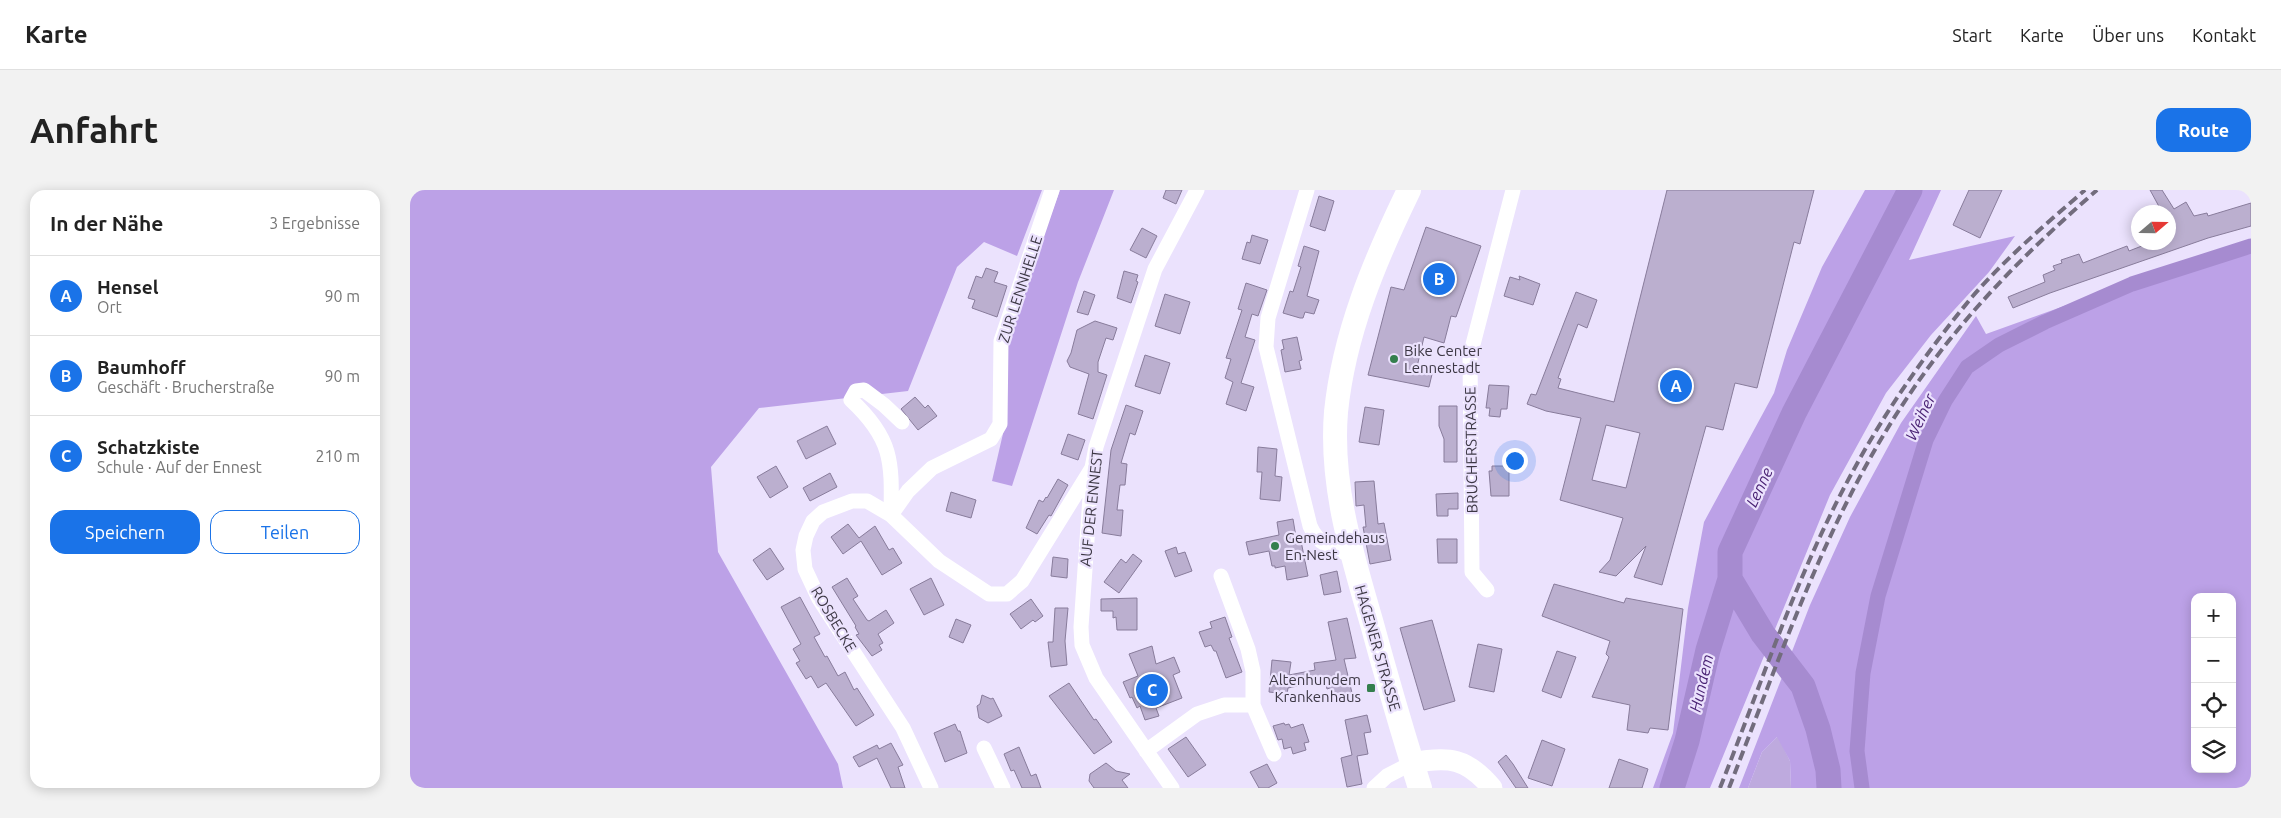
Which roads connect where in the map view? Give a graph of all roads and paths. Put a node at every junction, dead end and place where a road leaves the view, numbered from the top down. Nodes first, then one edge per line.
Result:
1 (1052, 190) edge
2 (1197, 190) edge
3 (1307, 190) edge
4 (1409, 190) edge
5 (1513, 190) edge
6 (902, 422) dead end
7 (1092, 468) junction
8 (891, 515) junction
9 (1352, 555) junction
10 (1222, 576) dead end
11 (1488, 590) dead end
12 (1252, 705) junction
13 (984, 748) dead end
14 (1146, 751) junction
15 (1274, 754) dead end
16 (1412, 763) junction
17 (931, 788) edge
18 (1003, 788) edge
19 (1172, 788) edge
20 (1374, 788) edge
21 (1420, 788) edge
22 (1492, 788) edge

1 - 8 street, ZUR LENNHELLE
2 - 7 street, AUF DER ENNEST
3 - 9 street
4 - 9 main road, HAGENER STRASSE
5 - 11 street, BRUCHERSTRASSE
6 - 8 street
7 - 8 street, ROSBECKE
7 - 14 street, AUF DER ENNEST
8 - 17 street, ROSBECKE
9 - 16 main road, HAGENER STRASSE
10 - 12 street
12 - 14 street
12 - 15 street
13 - 18 street
14 - 19 street, AUF DER ENNEST
16 - 20 street
16 - 21 main road, HAGENER STRASSE
16 - 22 main road

